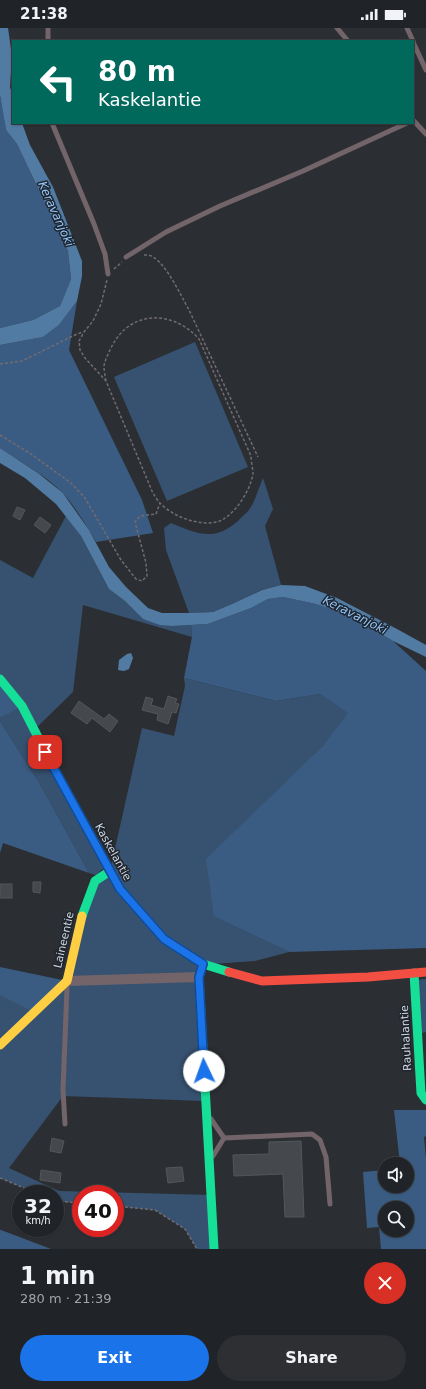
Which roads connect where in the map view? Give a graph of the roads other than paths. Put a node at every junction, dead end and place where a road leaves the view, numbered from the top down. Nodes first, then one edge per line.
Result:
1 (48, 28) edge
2 (337, 28) edge
3 (407, 28) edge
4 (48, 40) edge
5 (347, 40) edge
6 (413, 40) edge
7 (414, 43) edge
8 (426, 70) edge
9 (414, 121) edge
10 (52, 124) edge
11 (405, 124) edge
12 (426, 134) edge
13 (126, 258) road end
14 (108, 274) road end
15 (0, 679) edge
16 (110, 872) junction
17 (203, 964) junction
18 (426, 972) edge
19 (414, 973) junction
20 (199, 977) junction
21 (67, 981) junction
22 (0, 1045) edge
23 (426, 1100) edge
24 (206, 1112) junction
25 (64, 1124) dead end
26 (224, 1138) junction
27 (209, 1162) junction
28 (330, 1204) dead end
29 (214, 1249) edge

1 - 4 lane
2 - 5 lane
3 - 6 lane
7 - 8 lane
9 - 12 lane
10 - 14 lane
11 - 13 lane
15 - 16 street, Kaskelantie
16 - 17 street, Kaskelantie
16 - 21 street, Laineentie
17 - 19 street, Kaskelantie
17 - 20 street
18 - 19 street, Kaskelantie
19 - 23 street, Rauhalantie
20 - 21 street
20 - 24 street
21 - 22 street, Laineentie
21 - 25 lane
24 - 26 lane
24 - 27 street
26 - 27 lane
26 - 28 lane
27 - 29 street

